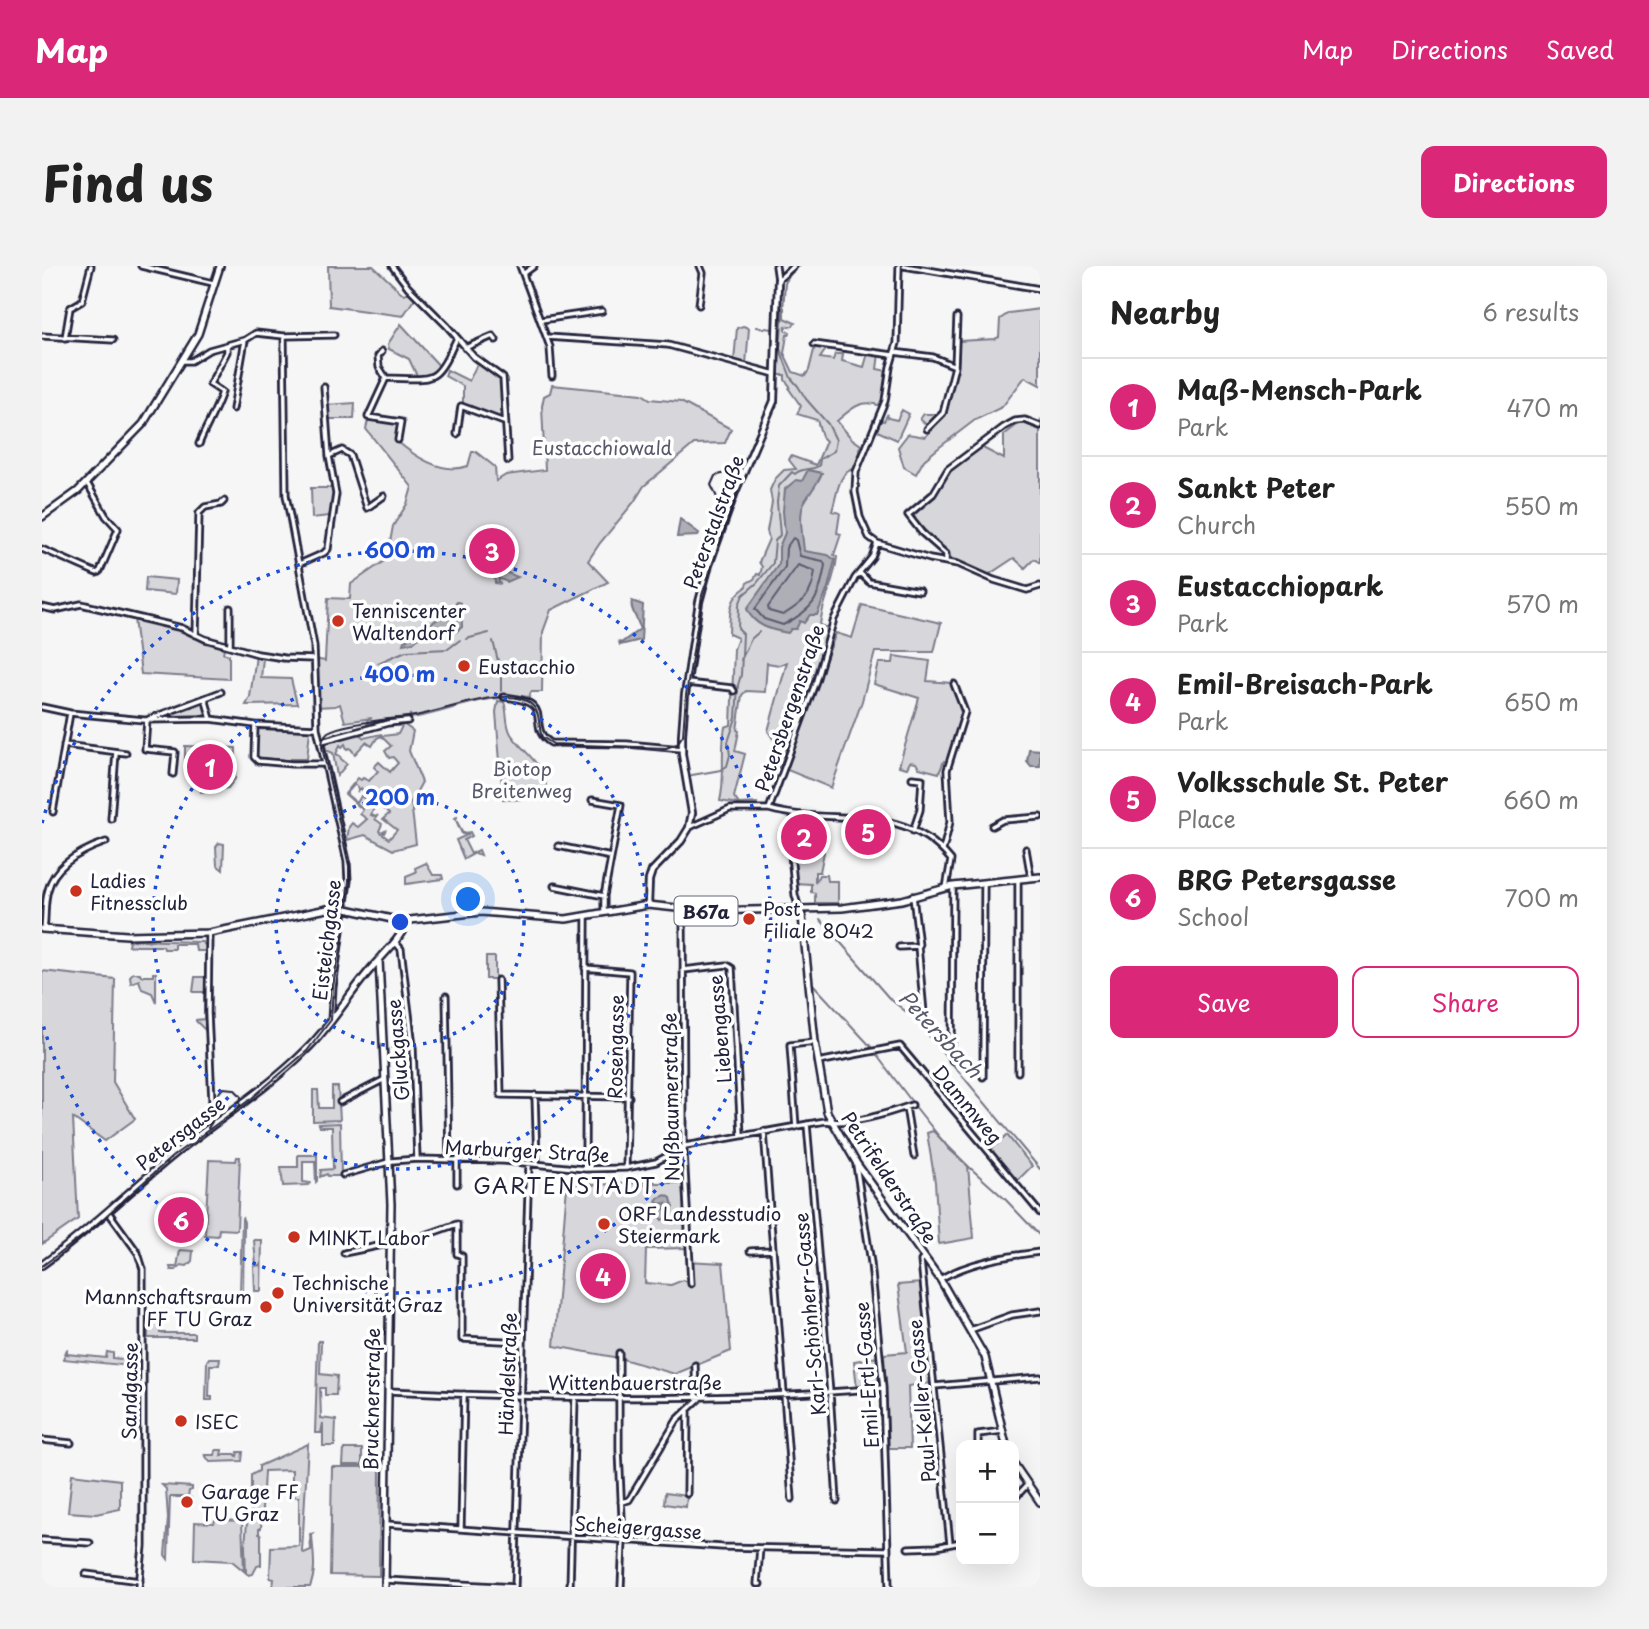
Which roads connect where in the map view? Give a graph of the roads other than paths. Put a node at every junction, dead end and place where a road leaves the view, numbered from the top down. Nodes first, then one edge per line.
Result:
1 (91, 266) edge
2 (141, 266) edge
3 (220, 266) edge
4 (392, 266) edge
5 (520, 266) edge
6 (534, 266) edge
7 (701, 266) edge
8 (776, 266) edge
9 (794, 266) edge
10 (901, 266) edge
11 (523, 274) junction
12 (778, 280) junction
13 (214, 283) junction
14 (1040, 289) edge
15 (699, 305) dead end
16 (602, 311) dead end
17 (957, 317) dead end
18 (541, 320) junction
19 (334, 335) dead end
20 (42, 336) edge
21 (284, 336) junction
22 (547, 337) junction
23 (65, 338) junction
24 (457, 338) junction
25 (113, 340) dead end
26 (245, 340) junction
27 (496, 340) dead end
28 (814, 344) dead end
29 (228, 346) junction
30 (465, 348) junction
31 (382, 351) dead end
32 (894, 354) junction
33 (184, 361) junction
34 (955, 366) junction
35 (775, 374) junction
36 (552, 376) dead end
37 (386, 378) junction
38 (324, 387) dead end
39 (233, 409) dead end
40 (504, 422) junction
41 (1040, 426) edge
42 (927, 429) dead end
43 (457, 434) dead end
44 (398, 440) dead end
45 (199, 444) dead end
46 (329, 456) junction
47 (508, 461) dead end
48 (87, 483) junction
49 (384, 496) dead end
50 (223, 500) dead end
51 (42, 517) edge
52 (877, 543) junction
53 (42, 548) edge
54 (946, 561) junction
55 (299, 564) junction
56 (860, 573) junction
57 (1040, 586) edge
58 (920, 591) dead end
59 (42, 607) edge
60 (230, 608) dead end
61 (196, 635) junction
62 (230, 646) junction
63 (314, 657) junction
64 (687, 683) junction
65 (954, 684) dead end
66 (734, 691) dead end
67 (221, 692) dead end
68 (504, 697) dead end
69 (205, 698) junction
70 (42, 707) edge
71 (70, 713) junction
72 (211, 719) junction
73 (147, 720) junction
74 (408, 721) dead end
75 (255, 725) junction
76 (317, 728) junction
77 (682, 736) junction
78 (321, 741) junction
79 (64, 745) junction
80 (670, 747) junction
81 (682, 749) junction
82 (116, 752) junction
83 (126, 753) dead end
84 (325, 764) junction
85 (173, 774) dead end
86 (912, 778) dead end
87 (592, 800) dead end
88 (769, 810) junction
89 (53, 812) dead end
90 (1040, 817) edge
91 (111, 819) dead end
92 (992, 826) dead end
93 (689, 828) junction
94 (914, 831) junction
95 (106, 842) dead end
96 (558, 846) dead end
97 (1026, 849) dead end
98 (943, 850) junction
99 (791, 854) dead end
100 (611, 856) junction
101 (1040, 877) edge
102 (1031, 878) junction
103 (1018, 880) junction
104 (984, 884) junction
105 (554, 886) dead end
106 (950, 887) junction
107 (604, 896) junction
108 (913, 896) junction
109 (648, 905) junction
110 (343, 906) junction
111 (682, 909) junction
112 (799, 909) junction
113 (604, 912) junction
114 (586, 916) junction
115 (407, 921) junction
116 (43, 929) edge
117 (209, 933) junction
118 (396, 942) junction
119 (899, 947) dead end
120 (917, 948) junction
121 (379, 960) junction
122 (585, 968) junction
123 (683, 970) junction
124 (498, 980) dead end
125 (446, 996) dead end
126 (924, 1013) dead end
127 (331, 1020) junction
128 (815, 1042) junction
129 (952, 1060) dead end
130 (818, 1062) junction
131 (1018, 1072) dead end
132 (983, 1077) dead end
133 (385, 1079) junction
134 (535, 1095) junction
135 (584, 1096) junction
136 (629, 1097) junction
137 (340, 1102) dead end
138 (912, 1105) dead end
139 (906, 1107) junction
140 (831, 1122) junction
141 (807, 1124) junction
142 (213, 1126) junction
143 (796, 1127) junction
144 (764, 1131) junction
145 (741, 1135) junction
146 (685, 1146) junction
147 (914, 1156) dead end
148 (417, 1159) junction
149 (449, 1160) junction
150 (457, 1160) junction
151 (390, 1161) junction
152 (529, 1163) junction
153 (537, 1163) junction
154 (857, 1164) junction
155 (626, 1168) junction
156 (585, 1169) junction
157 (343, 1175) dead end
158 (457, 1184) dead end
159 (108, 1213) junction
160 (1040, 1213) edge
161 (390, 1244) junction
162 (772, 1250) junction
163 (750, 1251) dead end
164 (1040, 1252) edge
165 (344, 1253) dead end
166 (924, 1256) junction
167 (42, 1265) edge
168 (940, 1279) junction
169 (691, 1284) dead end
170 (1040, 1311) edge
171 (970, 1330) junction
172 (522, 1342) junction
173 (619, 1353) dead end
174 (695, 1365) dead end
175 (1040, 1377) edge
176 (992, 1381) junction
177 (934, 1385) junction
178 (883, 1388) junction
179 (387, 1391) junction
180 (830, 1392) junction
181 (464, 1394) junction
182 (784, 1395) junction
183 (520, 1396) junction
184 (618, 1397) junction
185 (698, 1397) junction
186 (575, 1398) junction
187 (688, 1408) junction
188 (1003, 1431) junction
189 (42, 1440) edge
190 (978, 1440) edge
191 (1005, 1440) edge
192 (71, 1443) dead end
193 (1019, 1471) edge
194 (1028, 1484) junction
195 (687, 1494) dead end
196 (1019, 1494) edge
197 (792, 1499) dead end
198 (621, 1502) junction
199 (836, 1502) dead end
200 (1040, 1502) edge
201 (386, 1524) junction
202 (461, 1528) junction
203 (516, 1532) junction
204 (571, 1536) junction
205 (42, 1540) edge
206 (623, 1540) junction
207 (956, 1543) edge
208 (90, 1544) dead end
209 (950, 1544) junction
210 (760, 1548) junction
211 (908, 1548) dead end
212 (888, 1550) junction
213 (86, 1574) dead end
214 (140, 1581) junction
215 (385, 1584) edge
216 (760, 1584) dead end
217 (139, 1587) edge
218 (515, 1587) edge
219 (570, 1587) edge
220 (621, 1587) edge
221 (890, 1587) edge

1 - 23 street
2 - 13 street
3 - 13 main road
4 - 24 street
5 - 11 street
6 - 11 street
7 - 15 street
8 - 12 street, Peterstalstraße
9 - 12 street
10 - 14 street
10 - 32 street
11 - 18 street
12 - 35 street, Peterstalstraße
13 - 33 main road
16 - 18 street
17 - 34 street
18 - 22 street
19 - 21 street
20 - 23 street
21 - 26 street
21 - 55 street, Eisteichgasse
22 - 35 street
22 - 36 street
23 - 25 street
24 - 30 street
24 - 37 street
26 - 29 street
26 - 39 street
27 - 30 street
28 - 32 street
29 - 33 street
29 - 45 street
30 - 40 street
31 - 37 street
32 - 34 street
32 - 52 street
33 - 48 main road
34 - 42 street
35 - 64 street, Peterstalstraße
37 - 44 street
38 - 46 street
40 - 43 street
40 - 47 street
41 - 54 street
46 - 49 street
46 - 55 street
48 - 51 main road
48 - 53 street
50 - 61 street
52 - 54 street
52 - 56 street, Petersbergenstraße
54 - 57 street
55 - 63 street, Eisteichgasse
56 - 58 street
56 - 88 street, Petersbergenstraße
59 - 61 street
60 - 62 street
61 - 62 street
62 - 63 street
63 - 76 street, Eisteichgasse
64 - 66 street
64 - 77 street, Peterstalstraße
65 - 98 street
67 - 69 street
68 - 80 street
69 - 72 street
69 - 73 street
70 - 71 street
71 - 73 street
71 - 79 street
72 - 73 street
72 - 75 street
73 - 85 street
74 - 78 street
75 - 76 street
75 - 84 street
76 - 78 street, Eisteichgasse
77 - 80 street
77 - 81 street, Peterstalstraße
78 - 84 street, Eisteichgasse
79 - 82 street
79 - 89 street
80 - 81 street
81 - 93 street, Peterstalstraße
82 - 83 street
82 - 91 street
84 - 110 street, Eisteichgasse
86 - 94 street
87 - 100 street
88 - 93 street, Petersbergenstraße
88 - 94 street
90 - 92 street
93 - 109 street, Petersbergenstraße
94 - 98 street
95 - 116 street
96 - 100 street
97 - 102 street
98 - 106 street
99 - 112 street
100 - 107 street
101 - 102 main road, B67a
102 - 103 main road, B67a
103 - 104 main road, B67a
103 - 131 street
104 - 106 main road, B67a
104 - 132 street
105 - 107 street
106 - 108 main road, B67a
106 - 129 street
107 - 113 street
108 - 112 main road, B67a
108 - 120 street
109 - 111 main road, B67a
109 - 113 main road, B67a
110 - 115 main road, B67a
110 - 117 main road, B67a
110 - 127 street, Eisteichgasse
111 - 112 main road, B67a
111 - 123 street, Nußbaumerstraße
112 - 128 main road, Petrifelderstraße
113 - 114 main road, B67a
114 - 115 main road, B67a
114 - 122 street
115 - 118 main road, Petersgasse
116 - 117 main road, B67a
117 - 142 street
118 - 121 main road, Petersgasse
118 - 148 street, Gluckgasse
119 - 120 street
120 - 126 street
121 - 127 main road, Petersgasse
121 - 133 main road, Brucknerstraße
122 - 135 street
122 - 136 street, Rosengasse
123 - 145 street, Liebengasse
123 - 146 street, Nußbaumerstraße
124 - 134 street
125 - 149 street
127 - 142 main road, Petersgasse
128 - 130 main road, Petrifelderstraße
128 - 143 street
130 - 140 main road, Petrifelderstraße
130 - 160 street, Dammweg
133 - 137 street
133 - 151 main road, Brucknerstraße
134 - 135 street
134 - 153 street
135 - 136 street
135 - 156 street
136 - 155 street, Rosengasse
138 - 139 street, Marburger Straße
139 - 140 street, Marburger Straße
139 - 147 street
140 - 141 street, Marburger Straße
140 - 154 main road, Petrifelderstraße
141 - 143 street, Marburger Straße
141 - 180 street, Karl-Schönherr-Gasse
142 - 159 main road, Petersgasse
143 - 144 street, Marburger Straße
144 - 145 street, Marburger Straße
144 - 162 street
145 - 146 street, Marburger Straße
146 - 155 street, Marburger Straße
146 - 169 street, Nußbaumerstraße
148 - 149 street, Marburger Straße
148 - 151 street, Marburger Straße
149 - 150 street, Marburger Straße
150 - 152 street, Marburger Straße
150 - 158 street
151 - 157 street, Marburger Straße
151 - 161 main road, Brucknerstraße
152 - 153 street, Marburger Straße
152 - 172 street, Händelstraße
153 - 156 street, Marburger Straße
154 - 166 main road, Petrifelderstraße
154 - 178 street, Emil-Ertl-Gasse
155 - 156 street, Marburger Straße
159 - 167 main road, Petersgasse
159 - 214 street, Sandgasse
161 - 165 street
161 - 172 street
161 - 179 main road, Brucknerstraße
162 - 163 street
162 - 182 street
164 - 168 street
166 - 168 main road, Petrifelderstraße
166 - 177 street, Paul-Keller-Gasse
168 - 171 main road, Petrifelderstraße
170 - 171 street
171 - 176 main road, Petrifelderstraße
172 - 183 street, Händelstraße
173 - 184 street
174 - 185 street
175 - 176 street
176 - 177 street
176 - 188 main road, Petrifelderstraße
177 - 209 street, Paul-Keller-Gasse
178 - 180 street, Wittenbauerstraße
178 - 212 street, Emil-Ertl-Gasse
179 - 181 street, Wittenbauerstraße
179 - 201 main road, Brucknerstraße
180 - 182 street, Wittenbauerstraße
180 - 199 street, Karl-Schönherr-Gasse
181 - 183 street, Wittenbauerstraße
181 - 202 street
182 - 185 street, Wittenbauerstraße
182 - 197 street
183 - 186 street, Wittenbauerstraße
183 - 203 street, Händelstraße
184 - 185 street, Wittenbauerstraße
184 - 186 street, Wittenbauerstraße
184 - 198 street
185 - 187 street
186 - 204 street
187 - 195 street
187 - 198 street
188 - 190 street
188 - 191 main road, Petrifelderstraße
189 - 192 street
193 - 194 main road
194 - 196 street
194 - 200 main road
198 - 206 street
201 - 202 street, Scheigergasse
201 - 215 main road, Brucknerstraße
202 - 203 street, Scheigergasse
203 - 204 street, Scheigergasse
203 - 218 street, Händelstraße
204 - 206 street, Scheigergasse
204 - 219 street
205 - 208 street
206 - 210 street, Scheigergasse
206 - 220 street
207 - 209 street
209 - 211 street
210 - 212 street, Scheigergasse
210 - 216 street
212 - 221 street, Emil-Ertl-Gasse
213 - 214 street
214 - 217 street, Sandgasse
215 - 218 street

